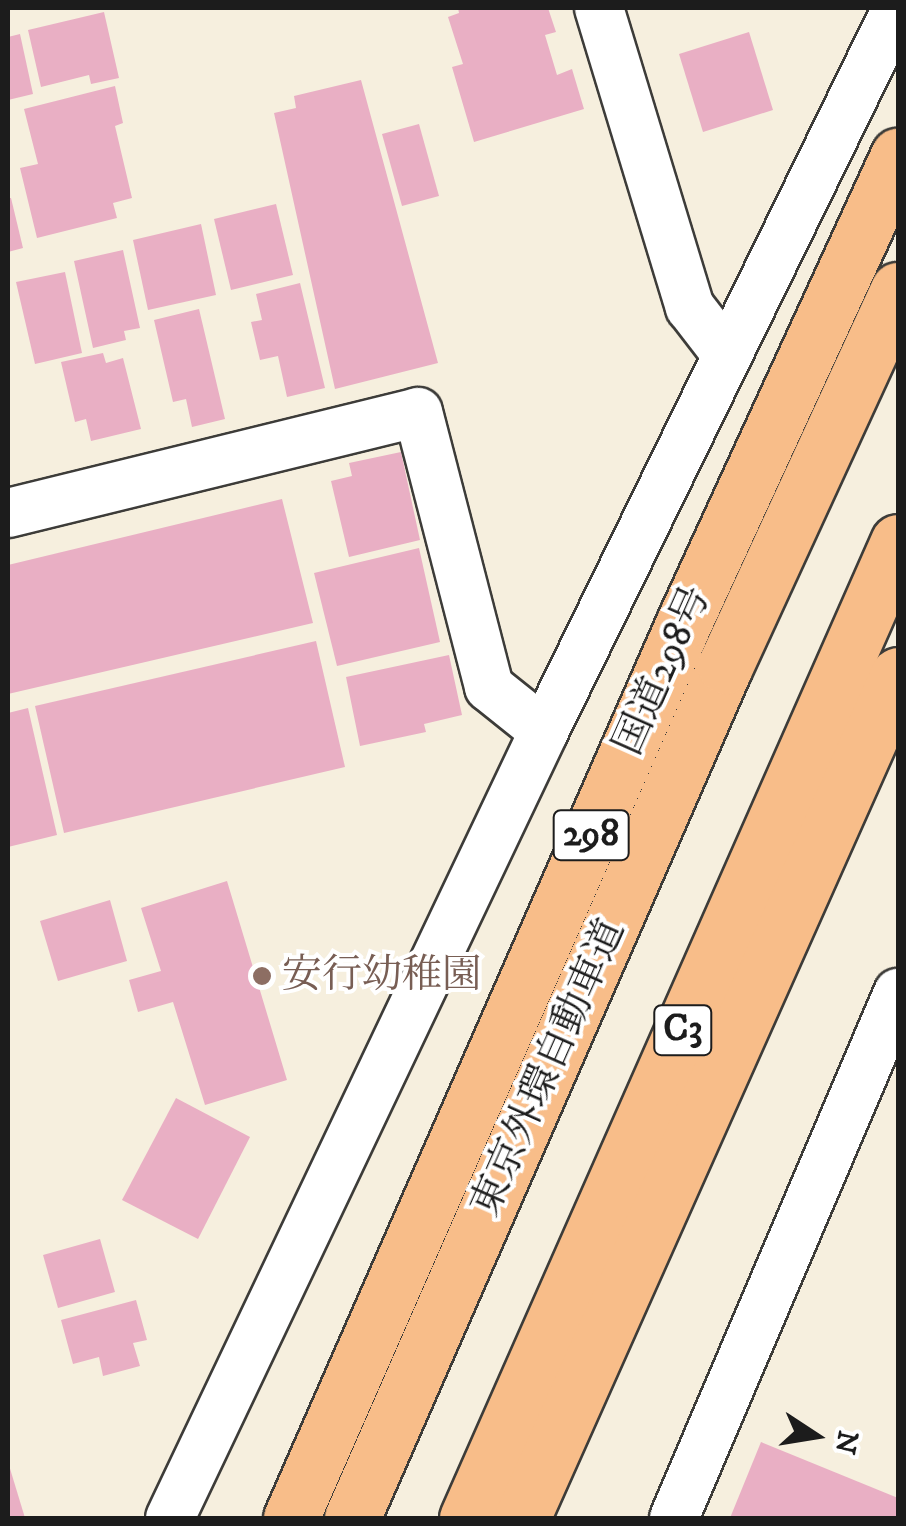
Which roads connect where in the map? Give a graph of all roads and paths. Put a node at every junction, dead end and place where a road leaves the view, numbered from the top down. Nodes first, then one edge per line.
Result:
1 (599, 8) edge
2 (897, 8) edge
3 (898, 156) edge
4 (898, 290) edge
5 (727, 355) junction
6 (8, 513) edge
7 (898, 542) edge
8 (898, 675) edge
9 (544, 731) junction
10 (898, 993) edge
11 (170, 1518) edge
12 (291, 1518) edge
13 (352, 1518) edge
14 (467, 1518) edge
15 (522, 1518) edge
16 (674, 1518) edge

1 - 5 street
2 - 5 street
3 - 12 highway, 国道298号 / 298
4 - 13 highway, 東京外環自動車道
5 - 9 street
6 - 9 street
7 - 14 highway, C3
8 - 15 highway
9 - 11 street
10 - 16 street

